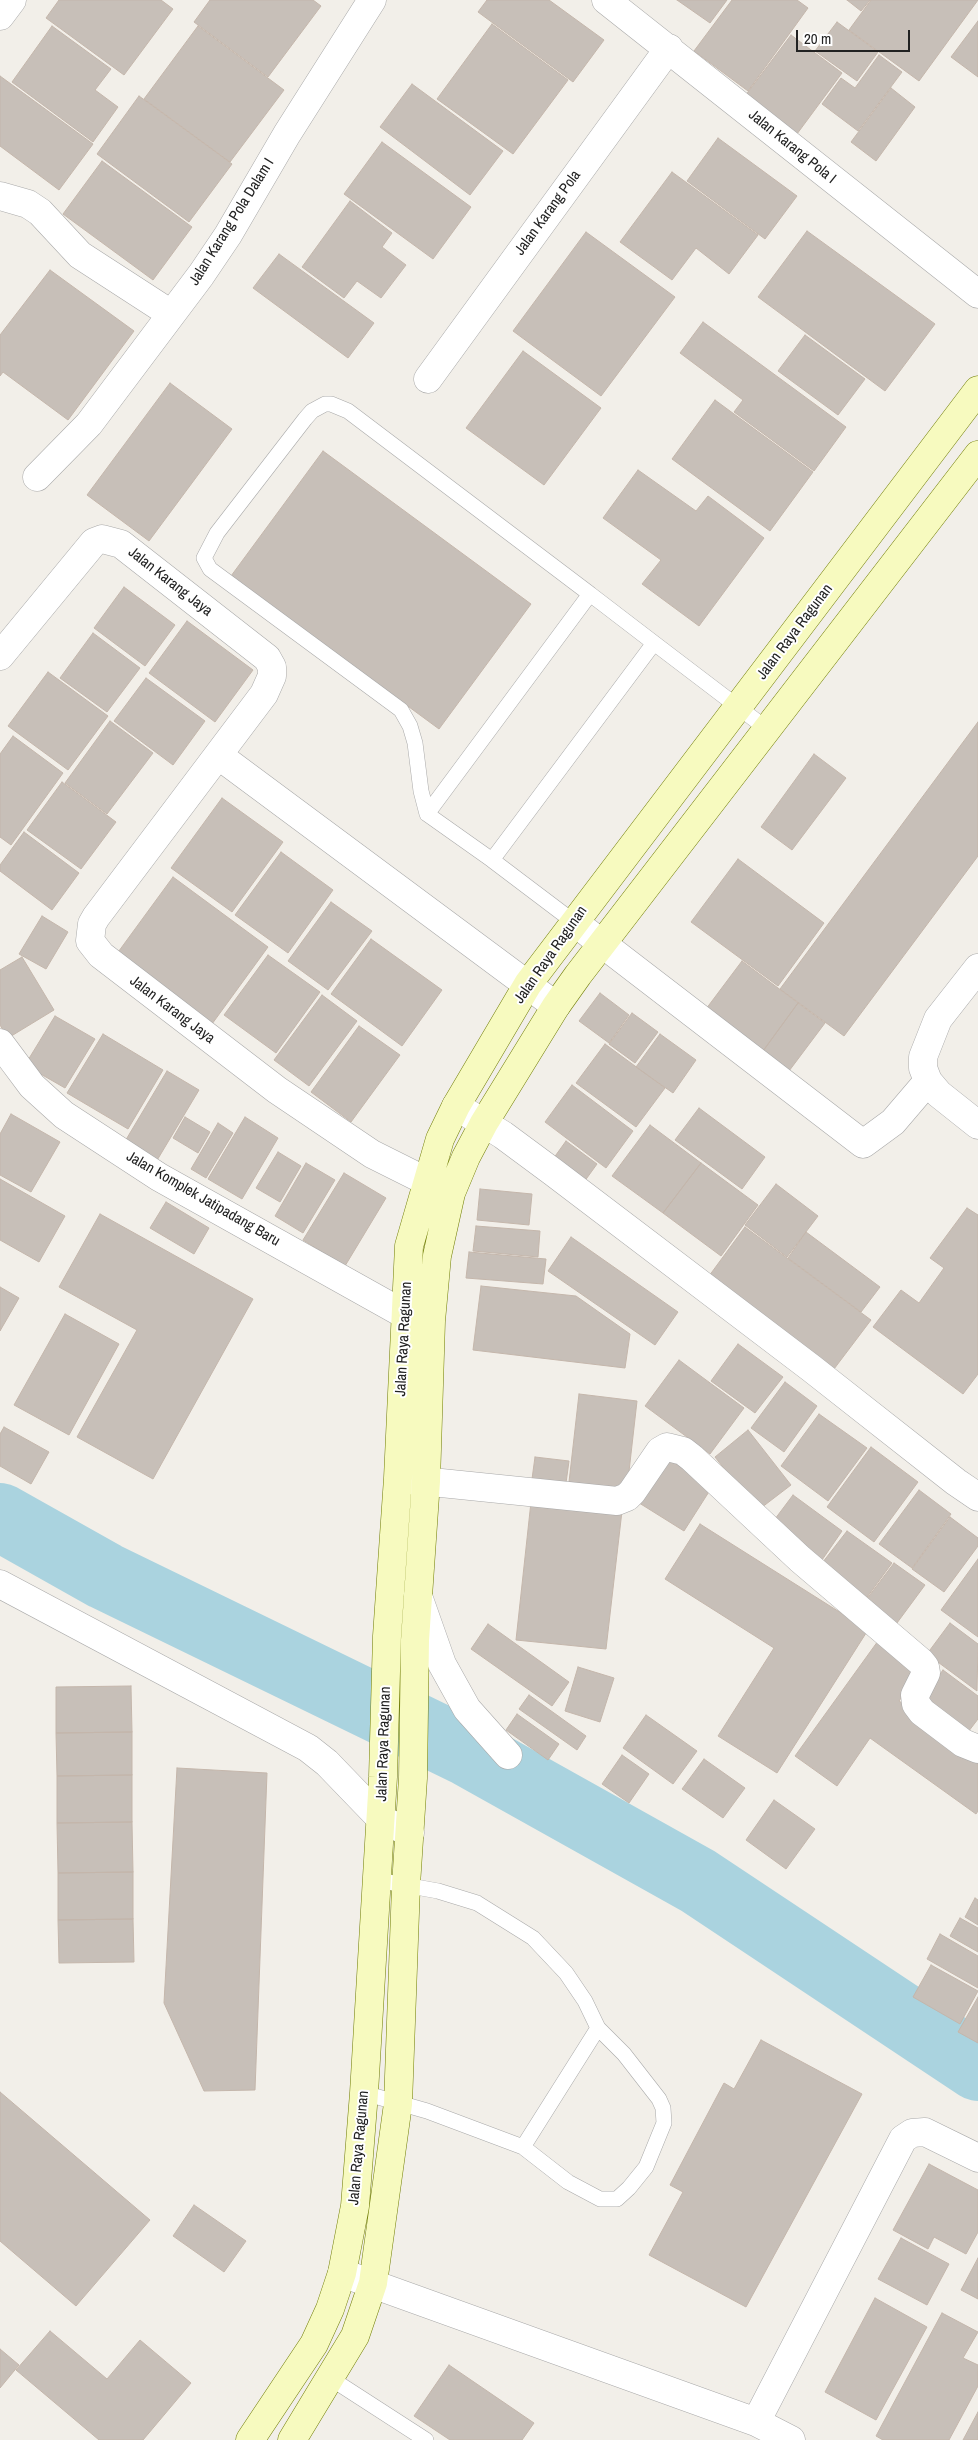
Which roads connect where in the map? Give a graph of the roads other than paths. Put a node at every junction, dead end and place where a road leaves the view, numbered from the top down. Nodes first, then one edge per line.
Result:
1 (12, 0) edge
2 (372, 0) edge
3 (606, 0) edge
4 (0, 16) edge
5 (669, 48) junction
6 (0, 196) edge
7 (978, 294) edge
8 (171, 314) junction
9 (428, 379) dead end
10 (978, 390) edge
11 (978, 455) edge
12 (37, 476) dead end
13 (590, 594) junction
14 (654, 643) junction
15 (0, 656) edge
16 (739, 707) junction
17 (767, 730) junction
18 (218, 755) junction
19 (427, 814) junction
20 (492, 860) junction
21 (574, 922) junction
22 (602, 943) junction
23 (978, 968) edge
24 (528, 984) junction
25 (556, 1006) junction
26 (3, 1056) edge
27 (928, 1081) junction
28 (456, 1106) junction
29 (484, 1123) junction
30 (978, 1125) edge
31 (426, 1182) junction
32 (451, 1194) junction
33 (404, 1314) junction
34 (431, 1321) junction
35 (398, 1478) junction
36 (426, 1480) junction
37 (978, 1497) edge
38 (0, 1584) edge
39 (418, 1596) junction
40 (978, 1749) edge
41 (508, 1756) dead end
42 (381, 1819) junction
43 (410, 1833) junction
44 (377, 1880) junction
45 (406, 1885) junction
46 (598, 2028) junction
47 (364, 2093) junction
48 (398, 2104) junction
49 (524, 2148) junction
50 (978, 2158) edge
51 (342, 2273) junction
52 (373, 2283) junction
53 (330, 2378) junction
54 (756, 2422) junction
55 (250, 2440) edge
56 (292, 2440) edge
57 (426, 2440) edge
58 (791, 2440) edge

1 - 4 street
2 - 8 street, Jalan Karang Pola Dalam I
3 - 5 street, Jalan Karang Pola I
5 - 7 street, Jalan Karang Pola I
5 - 9 street, Jalan Karang Pola
6 - 8 street
8 - 12 street, Jalan Karang Pola Dalam I
10 - 16 main road, Jalan Raya Ragunan
11 - 17 main road, Jalan Raya Ragunan
13 - 14 lane
13 - 19 lane
13 - 19 lane
14 - 16 lane
14 - 20 lane
15 - 18 street, Jalan Karang Jaya
16 - 17 lane
16 - 21 main road, Jalan Raya Ragunan
17 - 22 main road, Jalan Raya Ragunan
18 - 24 street
18 - 31 street, Jalan Karang Jaya
19 - 20 lane
20 - 21 lane
21 - 22 street
21 - 24 main road, Jalan Raya Ragunan
22 - 25 main road, Jalan Raya Ragunan
22 - 27 street
23 - 27 street
24 - 25 street
24 - 28 main road, Jalan Raya Ragunan
25 - 29 main road, Jalan Raya Ragunan
26 - 33 street, Jalan Komplek Jatipadang Baru
27 - 30 street
28 - 29 street
28 - 31 main road, Jalan Raya Ragunan
29 - 32 main road, Jalan Raya Ragunan
29 - 37 street
31 - 32 street, Jalan Karang Jaya
31 - 33 main road, Jalan Raya Ragunan
32 - 34 main road, Jalan Raya Ragunan
33 - 34 street, Jalan Komplek Jatipadang Baru
33 - 35 main road, Jalan Raya Ragunan
34 - 36 main road, Jalan Raya Ragunan
35 - 36 street
35 - 42 main road, Jalan Raya Ragunan
36 - 39 main road, Jalan Raya Ragunan
36 - 40 street
38 - 42 street
39 - 41 street
39 - 43 main road, Jalan Raya Ragunan
42 - 43 street
42 - 44 main road, Jalan Raya Ragunan
43 - 45 main road, Jalan Raya Ragunan
44 - 45 lane
44 - 47 main road, Jalan Raya Ragunan
45 - 46 lane
45 - 48 main road, Jalan Raya Ragunan
46 - 49 lane
46 - 49 lane
47 - 48 lane
47 - 51 main road, Jalan Raya Ragunan
48 - 49 lane
48 - 52 main road, Jalan Raya Ragunan
50 - 54 street
51 - 52 street
51 - 55 main road, Jalan Raya Ragunan
52 - 53 main road, Jalan Raya Ragunan
52 - 54 street
53 - 56 main road, Jalan Raya Ragunan
53 - 57 lane
54 - 58 street

